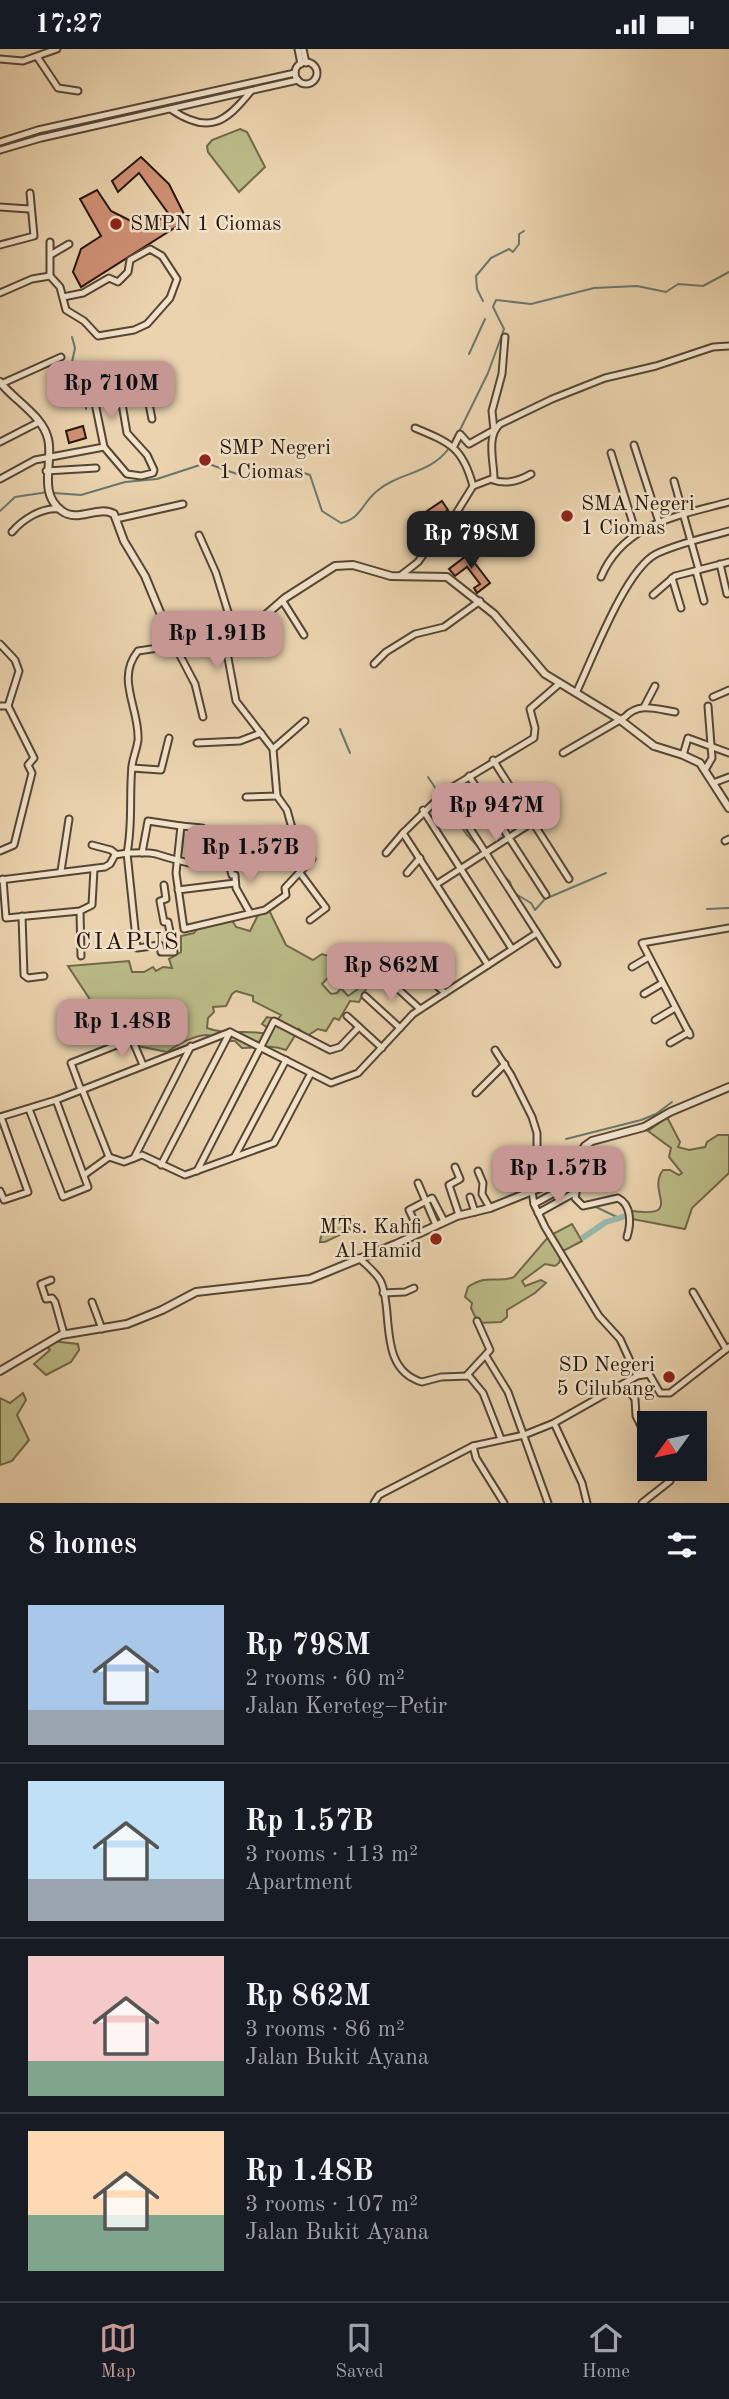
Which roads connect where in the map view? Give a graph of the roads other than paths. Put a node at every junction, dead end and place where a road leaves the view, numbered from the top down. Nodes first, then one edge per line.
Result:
1 (57, 49) edge
2 (300, 49) edge
3 (38, 58) junction
4 (0, 59) edge
5 (304, 63) junction
6 (297, 76) junction
7 (78, 91) dead end
8 (251, 91) junction
9 (171, 110) junction
10 (38, 130) junction
11 (41, 138) junction
12 (0, 142) edge
13 (0, 150) edge
14 (30, 193) dead end
15 (0, 207) edge
16 (29, 209) junction
17 (50, 242) dead end
18 (69, 244) dead end
19 (0, 245) edge
20 (52, 254) junction
21 (50, 276) junction
22 (0, 293) edge
23 (63, 297) junction
24 (505, 337) dead end
25 (729, 346) edge
26 (61, 356) dead end
27 (1, 383) edge
28 (120, 392) junction
29 (152, 419) dead end
30 (39, 422) junction
31 (415, 428) dead end
32 (494, 430) junction
33 (0, 431) edge
34 (2, 441) edge
35 (634, 445) dead end
36 (454, 446) junction
37 (104, 447) junction
38 (611, 453) dead end
39 (48, 457) junction
40 (96, 468) dead end
41 (46, 471) junction
42 (531, 474) dead end
43 (0, 479) edge
44 (493, 479) junction
45 (674, 481) dead end
46 (473, 486) junction
47 (729, 502) edge
48 (183, 504) dead end
49 (60, 509) junction
50 (683, 515) junction
51 (116, 519) junction
52 (659, 522) junction
53 (729, 531) edge
54 (12, 532) dead end
55 (636, 533) junction
56 (199, 535) dead end
57 (691, 542) junction
58 (729, 562) edge
59 (720, 564) junction
60 (698, 570) junction
61 (400, 576) junction
62 (601, 577) dead end
63 (672, 578) junction
64 (727, 594) edge
65 (653, 595) dead end
66 (282, 600) junction
67 (481, 601) junction
68 (704, 601) dead end
69 (681, 608) dead end
70 (304, 635) dead end
71 (188, 637) junction
72 (236, 638) junction
73 (225, 642) junction
74 (0, 644) edge
75 (174, 644) junction
76 (374, 664) dead end
77 (559, 684) junction
78 (654, 686) dead end
79 (729, 689) edge
80 (576, 693) junction
81 (713, 697) dead end
82 (0, 706) edge
83 (8, 706) junction
84 (708, 706) dead end
85 (644, 707) junction
86 (675, 712) dead end
87 (203, 717) dead end
88 (619, 719) junction
89 (305, 721) dead end
90 (261, 733) junction
91 (169, 738) dead end
92 (197, 743) dead end
93 (712, 746) junction
94 (274, 749) junction
95 (562, 753) dead end
96 (729, 753) edge
97 (683, 755) junction
98 (493, 761) junction
99 (132, 768) junction
100 (705, 770) junction
101 (469, 776) junction
102 (729, 777) edge
103 (713, 783) junction
104 (446, 790) junction
105 (277, 796) junction
106 (246, 797) dead end
107 (729, 808) edge
108 (423, 810) junction
109 (69, 819) dead end
110 (533, 822) junction
111 (181, 826) junction
112 (403, 833) junction
113 (509, 838) junction
114 (92, 845) dead end
115 (0, 851) edge
116 (127, 853) junction
117 (142, 853) junction
118 (386, 853) dead end
119 (485, 853) junction
120 (116, 854) junction
121 (420, 858) junction
122 (176, 862) junction
123 (200, 863) junction
124 (94, 869) junction
125 (460, 869) junction
126 (61, 871) junction
127 (300, 873) junction
128 (407, 873) dead end
129 (1, 879) edge
130 (569, 879) dead end
131 (235, 883) junction
132 (437, 884) junction
133 (164, 885) dead end
134 (178, 890) junction
135 (546, 895) dead end
136 (80, 911) junction
137 (250, 913) junction
138 (22, 916) junction
139 (3, 918) edge
140 (310, 920) dead end
141 (729, 928) edge
142 (537, 933) junction
143 (512, 949) junction
144 (80, 956) dead end
145 (647, 958) junction
146 (409, 961) dead end
147 (557, 964) dead end
148 (488, 965) junction
149 (632, 967) dead end
150 (44, 976) dead end
151 (386, 978) dead end
152 (661, 984) junction
153 (445, 993) junction
154 (645, 994) dead end
155 (365, 996) dead end
156 (675, 1008) junction
157 (420, 1009) junction
158 (347, 1016) dead end
159 (655, 1020) dead end
160 (359, 1027) junction
161 (400, 1028) junction
162 (230, 1032) junction
163 (670, 1043) dead end
164 (191, 1046) junction
165 (261, 1047) junction
166 (382, 1048) junction
167 (495, 1050) dead end
168 (286, 1060) junction
169 (505, 1064) junction
170 (143, 1065) junction
171 (311, 1073) junction
172 (729, 1087) edge
173 (82, 1089) junction
174 (476, 1093) dead end
175 (56, 1100) junction
176 (29, 1109) junction
177 (1, 1117) edge
178 (585, 1146) junction
179 (109, 1157) junction
180 (234, 1157) junction
181 (134, 1158) junction
182 (161, 1165) junction
183 (455, 1167) dead end
184 (197, 1171) junction
185 (478, 1171) dead end
186 (84, 1175) junction
187 (564, 1176) junction
188 (418, 1183) dead end
189 (548, 1185) junction
190 (569, 1185) junction
191 (0, 1191) edge
192 (531, 1191) junction
193 (574, 1193) junction
194 (470, 1197) dead end
195 (426, 1201) junction
196 (534, 1204) junction
197 (491, 1208) junction
198 (475, 1212) junction
199 (538, 1213) junction
200 (459, 1215) junction
201 (444, 1221) junction
202 (436, 1225) junction
203 (420, 1233) junction
204 (626, 1237) dead end
205 (359, 1258) junction
206 (51, 1280) dead end
207 (414, 1288) dead end
208 (693, 1292) dead end
209 (383, 1293) junction
210 (92, 1302) dead end
211 (477, 1321) dead end
212 (102, 1329) junction
213 (64, 1334) junction
214 (728, 1348) edge
215 (486, 1356) junction
216 (0, 1371) edge
217 (467, 1375) junction
218 (637, 1376) junction
219 (624, 1384) junction
220 (637, 1418) edge
221 (554, 1423) junction
222 (524, 1435) junction
223 (500, 1439) junction
224 (473, 1446) junction
225 (670, 1481) edge
226 (374, 1503) edge
227 (504, 1503) edge
228 (548, 1503) edge
229 (587, 1503) edge
230 (642, 1503) edge

1 - 3 street
2 - 5 street
3 - 4 street
3 - 7 street
5 - 6 street
5 - 6 street
6 - 8 street
6 - 10 street
8 - 9 street
8 - 9 street
9 - 11 street
10 - 11 street
10 - 12 street
11 - 13 street
14 - 16 street
15 - 16 street
16 - 19 street
17 - 20 street
18 - 20 street
20 - 21 street
21 - 22 street
21 - 23 street
23 - 23 street
24 - 32 street
25 - 32 street
26 - 27 street
27 - 30 street
28 - 29 street
28 - 37 street
28 - 37 street
30 - 34 street
30 - 39 street
31 - 36 street
32 - 36 street
32 - 44 street
33 - 34 street
35 - 52 street
36 - 46 street
37 - 39 street
38 - 55 street
39 - 41 street
39 - 43 street
40 - 41 street
41 - 49 street
42 - 44 street
44 - 46 street
45 - 50 street
46 - 61 street
47 - 50 street
48 - 51 street
49 - 51 street
49 - 54 street
50 - 52 street
50 - 57 street
51 - 71 street
52 - 55 street
53 - 57 street
55 - 62 street
56 - 72 street
57 - 60 street
57 - 80 street
58 - 59 street
59 - 60 street
59 - 64 street
60 - 63 street
60 - 68 street
61 - 66 street
61 - 67 street
63 - 65 street
63 - 69 street
66 - 70 street
66 - 72 street
67 - 76 street
67 - 77 street
71 - 73 street
71 - 75 street
72 - 73 street
73 - 90 street
74 - 83 street
75 - 87 street
75 - 99 street
77 - 80 street
77 - 98 street
78 - 85 street
79 - 81 street
80 - 88 street
82 - 83 street
83 - 115 street
84 - 93 street
85 - 86 street
85 - 88 street
88 - 95 street
88 - 97 street
89 - 94 street
90 - 92 street
90 - 94 street
91 - 99 street
93 - 96 street
93 - 97 street
93 - 100 street
94 - 105 street
97 - 100 street
98 - 101 street
98 - 110 street
99 - 116 street
100 - 103 street
101 - 104 street
101 - 113 street
102 - 103 street
103 - 107 street
104 - 108 street
104 - 119 street
105 - 106 street
105 - 127 street
108 - 112 street
108 - 125 street
109 - 126 street
110 - 113 street
110 - 130 street
111 - 117 street
111 - 122 street
111 - 123 street
112 - 118 street
112 - 121 street
113 - 119 street
113 - 135 street
114 - 120 street
116 - 117 street
116 - 120 street
116 - 133 street
117 - 122 street
119 - 125 street
119 - 142 street
120 - 124 street
121 - 128 street
121 - 132 street
122 - 123 street
122 - 134 street
123 - 131 street
124 - 126 street
124 - 136 street
125 - 132 street
125 - 143 street
126 - 129 street
127 - 137 street
127 - 140 street
129 - 139 street
131 - 134 street
131 - 137 street
132 - 148 street
134 - 137 street
136 - 138 street
136 - 144 street
138 - 139 street
138 - 150 street
141 - 145 street
142 - 143 street
142 - 147 street
143 - 148 street
145 - 149 street
145 - 152 street
146 - 153 street
148 - 153 street
151 - 157 street
152 - 154 street
152 - 156 street
153 - 157 street
155 - 161 street
156 - 159 street
156 - 163 street
157 - 161 street
158 - 160 street
160 - 165 street
160 - 166 street
161 - 166 street
162 - 164 street
162 - 165 street
162 - 182 street
164 - 170 street
164 - 181 street
165 - 168 street
165 - 184 street
166 - 171 street
167 - 169 street
168 - 171 street
168 - 180 street
169 - 174 street
169 - 189 street
170 - 173 street
170 - 173 street
171 - 180 street
172 - 178 street
173 - 175 street
173 - 179 street
175 - 176 street
175 - 186 street
176 - 177 street
176 - 186 street
177 - 191 street
178 - 187 street
178 - 193 street
179 - 181 street
179 - 186 street
180 - 184 street
181 - 182 street
182 - 184 street
183 - 200 street
185 - 197 street
187 - 189 street
187 - 190 street
188 - 195 street
189 - 192 street
190 - 193 street
190 - 196 street
192 - 196 street
192 - 197 street
193 - 199 street
193 - 204 street
194 - 198 street
195 - 201 street
195 - 202 street
195 - 203 street
196 - 199 street
197 - 198 street
198 - 200 street
199 - 218 street
200 - 201 street
201 - 202 street
202 - 203 street
203 - 205 street
205 - 209 street
205 - 212 street
206 - 213 street
207 - 209 street
208 - 214 street
209 - 217 street
210 - 212 street
211 - 215 street
212 - 213 street
213 - 216 street
214 - 218 street
215 - 217 street
215 - 222 street
217 - 223 street
218 - 219 street
219 - 220 street
219 - 221 street
221 - 222 street
221 - 229 street
222 - 223 street
222 - 228 street
223 - 224 street
224 - 226 street
224 - 227 street
225 - 230 street

